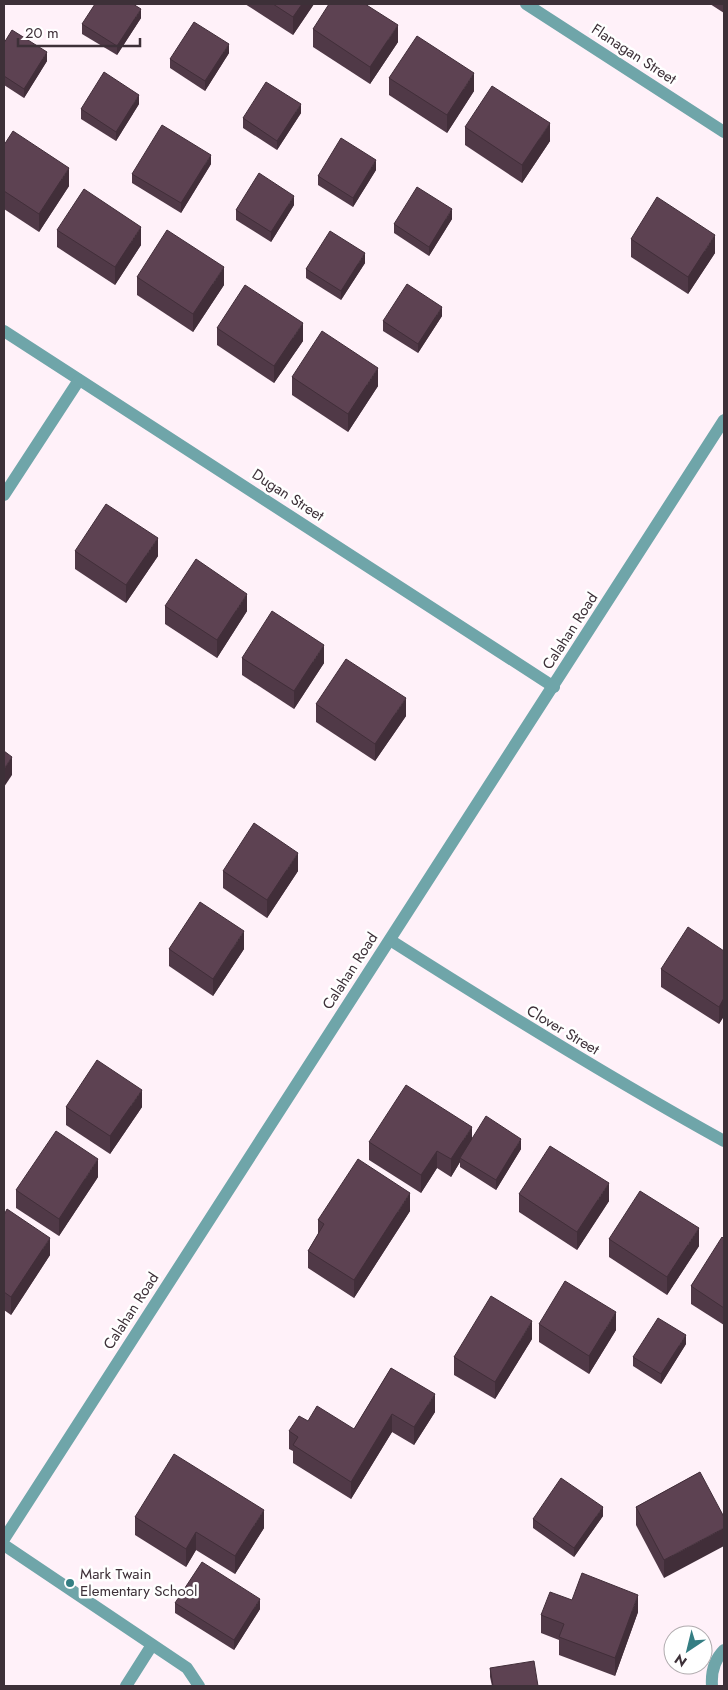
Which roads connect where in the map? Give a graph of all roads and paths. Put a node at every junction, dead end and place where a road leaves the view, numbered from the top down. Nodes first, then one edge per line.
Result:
1 (526, 4) edge
2 (724, 132) edge
3 (4, 331) edge
4 (79, 380) junction
5 (724, 420) edge
6 (4, 495) edge
7 (554, 687) junction
8 (390, 940) junction
9 (724, 1141) edge
10 (4, 1539) edge
11 (4, 1545) edge
12 (152, 1645) junction
13 (724, 1650) edge
14 (126, 1686) edge
15 (199, 1686) edge
16 (712, 1686) edge

1 - 2 street, Flanagan Street
3 - 4 street, Dugan Street
4 - 6 street
4 - 7 street, Dugan Street
5 - 7 street, Calahan Road
7 - 8 street, Calahan Road
8 - 9 street, Clover Street
8 - 10 street, Calahan Road
11 - 12 street
12 - 14 street
12 - 15 street
13 - 16 street

